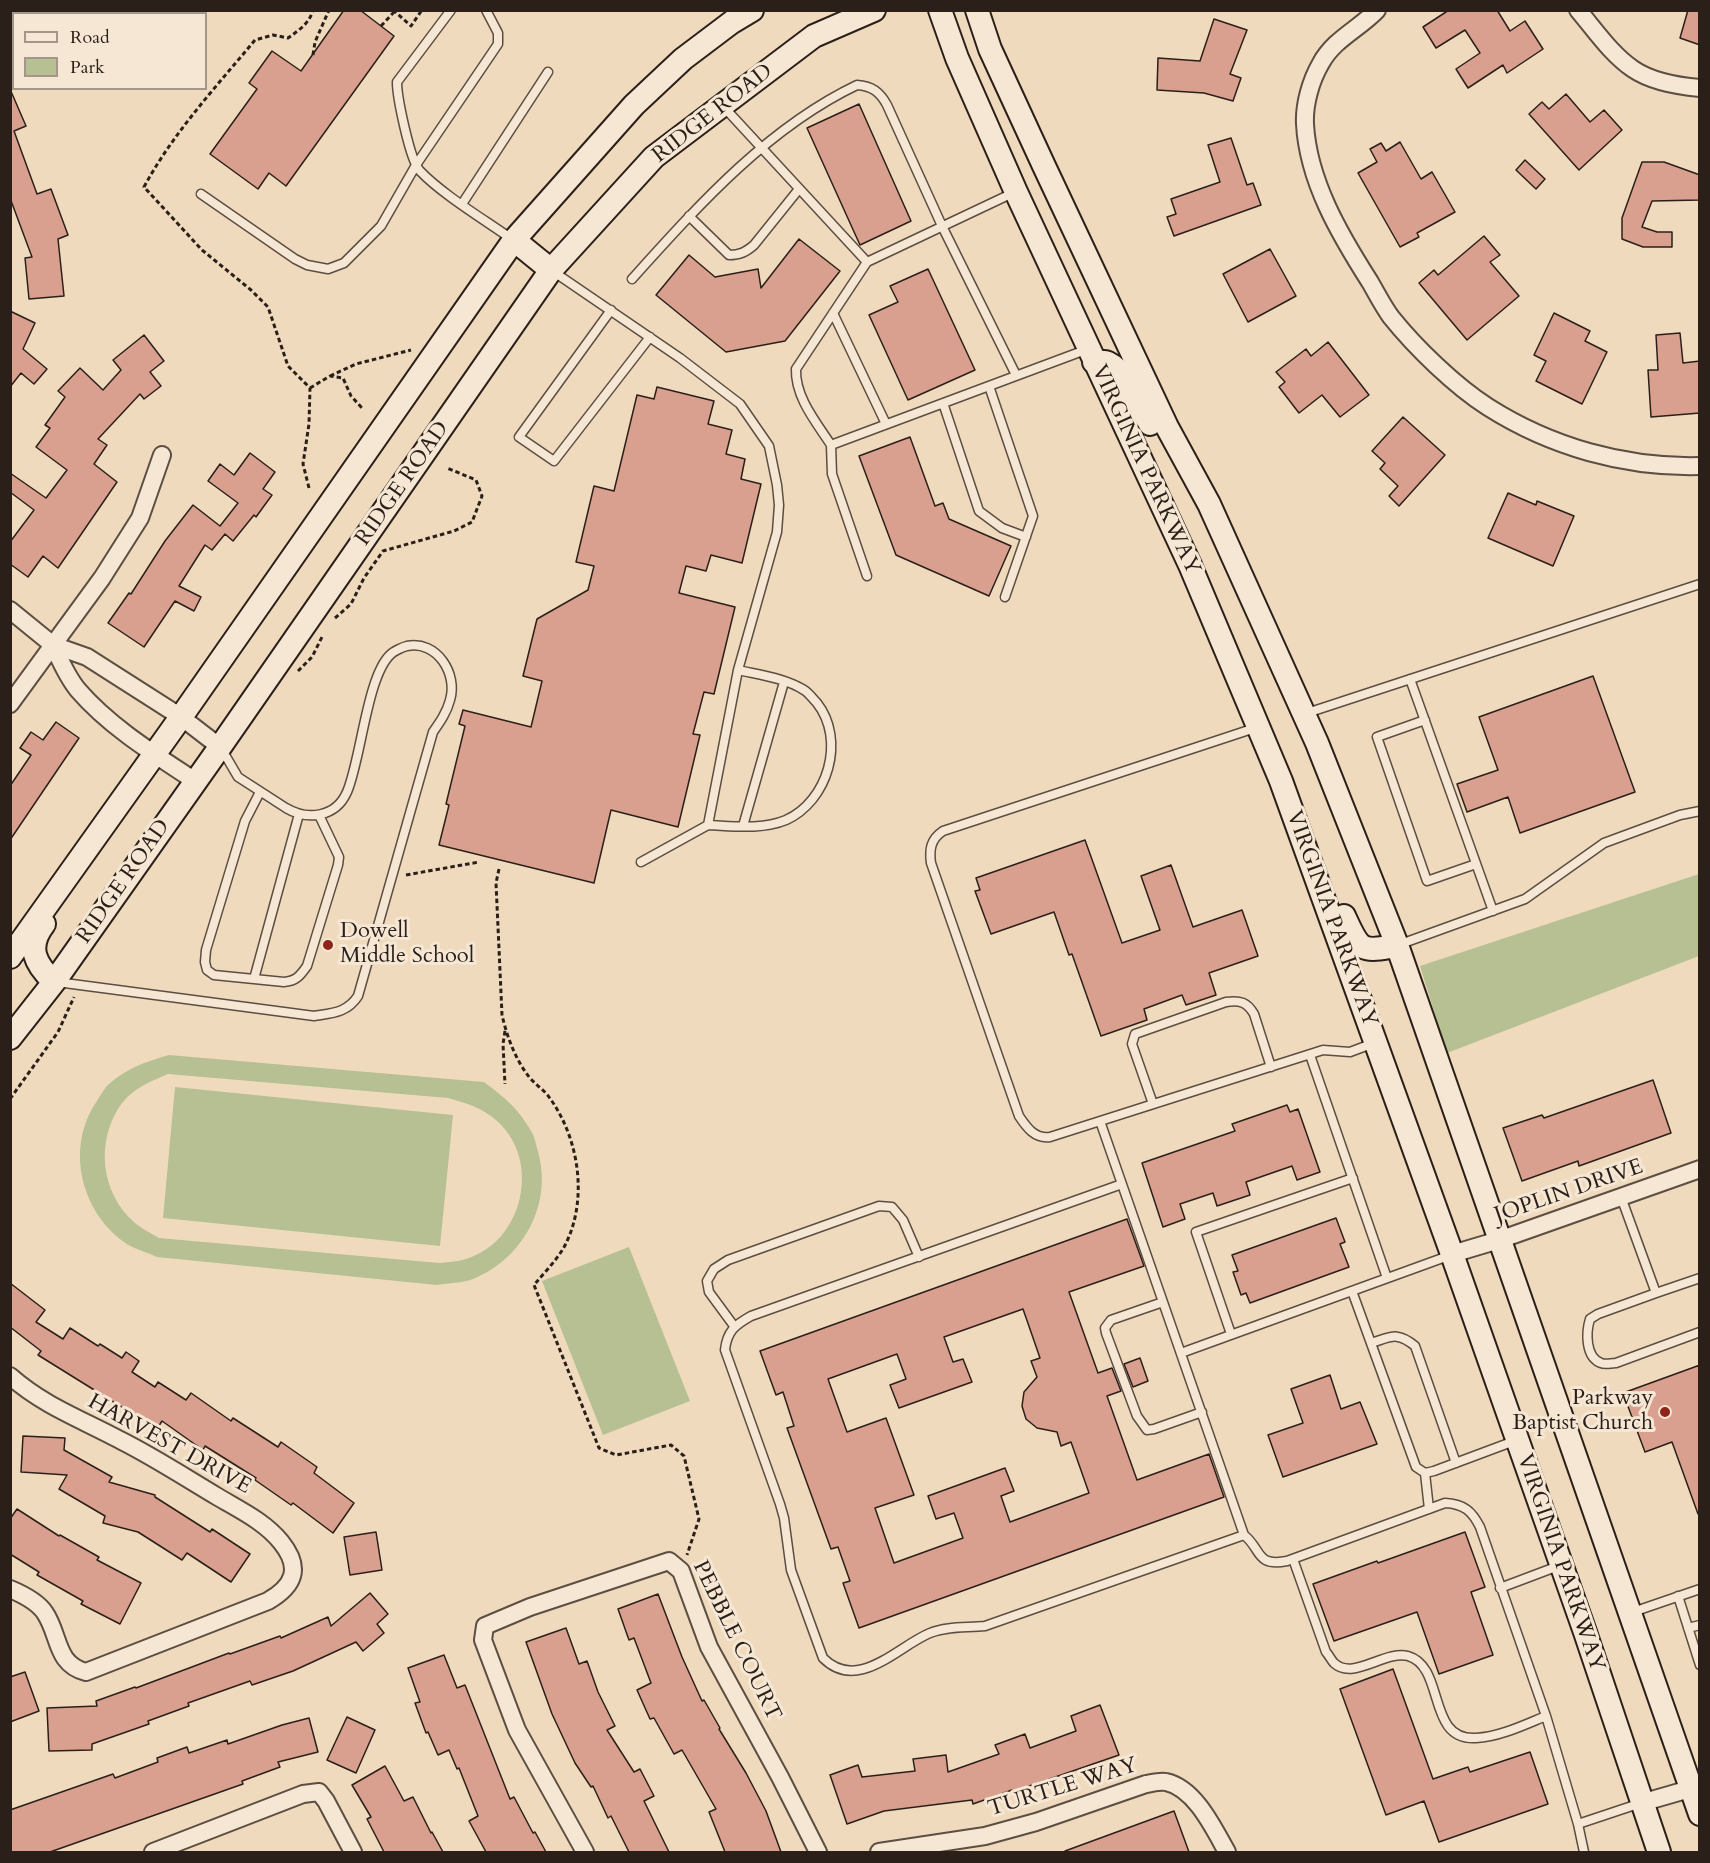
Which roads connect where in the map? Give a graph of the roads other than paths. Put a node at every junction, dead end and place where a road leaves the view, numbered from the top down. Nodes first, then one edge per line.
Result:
1 (451, 10) edge
2 (486, 10) edge
3 (874, 10) edge
4 (940, 10) edge
5 (977, 10) edge
6 (1377, 10) edge
7 (1578, 10) edge
8 (749, 11) edge
9 (548, 72) dead end
10 (1700, 88) edge
11 (722, 105) junction
12 (762, 148) junction
13 (416, 165) junction
14 (800, 189) junction
15 (1016, 192) junction
16 (201, 194) dead end
17 (462, 204) junction
18 (688, 216) junction
19 (942, 226) junction
20 (514, 240) junction
21 (867, 262) junction
22 (551, 270) junction
23 (632, 279) dead end
24 (611, 310) junction
25 (833, 313) junction
26 (650, 336) junction
27 (1091, 355) junction
28 (1016, 375) junction
29 (989, 386) junction
30 (943, 403) junction
31 (886, 424) junction
32 (831, 445) junction
33 (162, 455) dead end
34 (1700, 466) edge
35 (1209, 504) junction
36 (1026, 537) junction
37 (867, 576) dead end
38 (1700, 584) edge
39 (1005, 597) dead end
40 (10, 610) edge
41 (53, 645) junction
42 (738, 670) junction
43 (1410, 679) junction
44 (784, 682) junction
45 (10, 704) edge
46 (1303, 714) junction
47 (181, 717) junction
48 (1425, 720) junction
49 (1259, 727) junction
50 (220, 747) junction
51 (153, 754) junction
52 (195, 781) junction
53 (260, 792) junction
54 (1700, 811) edge
55 (299, 814) junction
56 (319, 815) junction
57 (708, 825) junction
58 (742, 826) junction
59 (1303, 843) junction
60 (86, 850) junction
61 (641, 861) dead end
62 (1476, 864) junction
63 (1493, 911) junction
64 (1397, 945) junction
65 (10, 957) edge
66 (254, 979) junction
67 (54, 982) junction
68 (10, 1038) edge
69 (1377, 1042) junction
70 (1310, 1055) junction
71 (1271, 1067) junction
72 (1153, 1104) junction
73 (1101, 1121) junction
74 (1700, 1169) edge
75 (1353, 1178) junction
76 (1122, 1184) junction
77 (1621, 1197) junction
78 (1499, 1240) junction
79 (1452, 1254) junction
80 (919, 1257) junction
81 (1387, 1278) junction
82 (1700, 1278) edge
83 (1352, 1291) junction
84 (1656, 1293) junction
85 (1163, 1302) junction
86 (734, 1326) junction
87 (1700, 1332) edge
88 (1231, 1334) junction
89 (1371, 1343) junction
90 (1181, 1353) junction
91 (10, 1376) edge
92 (1202, 1412) junction
93 (1517, 1440) junction
94 (1456, 1463) junction
95 (1425, 1473) junction
96 (1429, 1509) junction
97 (1244, 1535) junction
98 (1293, 1558) junction
99 (1561, 1565) junction
100 (1500, 1588) junction
101 (1700, 1588) edge
102 (10, 1589) edge
103 (1678, 1596) junction
104 (1630, 1613) junction
105 (1700, 1625) edge
106 (1688, 1629) junction
107 (1700, 1665) edge
108 (1546, 1716) junction
109 (1695, 1787) edge
110 (1641, 1803) junction
111 (1700, 1814) edge
112 (1578, 1824) junction
113 (153, 1852) edge
114 (353, 1852) edge
115 (585, 1852) edge
116 (818, 1852) edge
117 (879, 1852) edge
118 (1227, 1852) edge
119 (1584, 1852) edge
120 (1659, 1852) edge

1 - 13 lane
2 - 13 lane
3 - 11 main road, RIDGE ROAD
4 - 15 main road, VIRGINIA PARKWAY
5 - 35 main road, VIRGINIA PARKWAY
6 - 34 street
7 - 10 street
8 - 20 main road
9 - 17 lane
11 - 12 lane
11 - 22 main road, RIDGE ROAD
12 - 14 lane
12 - 18 lane
12 - 19 lane
13 - 16 lane
13 - 17 lane
14 - 18 lane
14 - 21 lane
15 - 19 lane
15 - 27 main road, VIRGINIA PARKWAY
17 - 20 lane
18 - 23 lane
19 - 21 lane
19 - 28 lane
20 - 22 main road
20 - 47 main road
21 - 25 lane
22 - 24 lane
22 - 50 main road, RIDGE ROAD
24 - 26 lane
24 - 26 lane
25 - 31 lane
25 - 32 lane
26 - 42 lane
27 - 28 lane
27 - 35 main road
27 - 49 main road, VIRGINIA PARKWAY
28 - 29 lane
29 - 30 lane
29 - 36 lane
30 - 31 lane
30 - 36 lane
31 - 32 lane
32 - 37 lane
33 - 41 street
35 - 46 main road, VIRGINIA PARKWAY
36 - 39 lane
38 - 43 lane
40 - 41 street
41 - 45 street
41 - 47 street
41 - 51 street
42 - 44 lane
42 - 57 lane
43 - 46 lane
43 - 48 lane
44 - 58 lane
44 - 58 lane
46 - 64 main road, VIRGINIA PARKWAY
47 - 50 street
47 - 51 main road
48 - 62 lane
48 - 62 lane
49 - 59 main road, VIRGINIA PARKWAY
49 - 73 lane
50 - 52 main road, RIDGE ROAD
50 - 53 lane
51 - 52 street
51 - 60 main road
52 - 67 main road, RIDGE ROAD
53 - 55 lane
53 - 66 lane
54 - 63 lane
55 - 56 lane
55 - 66 lane
56 - 66 lane
56 - 67 lane
57 - 58 lane
57 - 61 lane
59 - 64 main road
59 - 69 main road, VIRGINIA PARKWAY
60 - 65 main road
60 - 67 main road
62 - 63 lane
63 - 64 lane
64 - 78 main road, VIRGINIA PARKWAY
67 - 68 main road, RIDGE ROAD
69 - 70 lane
69 - 79 main road, VIRGINIA PARKWAY
70 - 71 lane
70 - 75 lane
71 - 72 lane
71 - 72 lane
72 - 73 lane
73 - 76 lane
74 - 77 street, JOPLIN DRIVE
75 - 81 lane
75 - 88 lane
76 - 80 lane
76 - 85 lane
77 - 78 street, JOPLIN DRIVE
77 - 84 lane
78 - 79 street, JOPLIN DRIVE
78 - 104 main road, VIRGINIA PARKWAY
79 - 81 lane
79 - 93 main road, VIRGINIA PARKWAY
80 - 86 lane
80 - 86 lane
81 - 83 lane
82 - 84 lane
83 - 88 lane
83 - 89 lane
84 - 87 lane
85 - 90 lane
85 - 92 lane
86 - 97 lane
88 - 90 lane
89 - 94 lane
89 - 95 lane
90 - 92 lane
91 - 102 street, HARVEST DRIVE
92 - 97 lane
93 - 94 lane
93 - 99 main road, VIRGINIA PARKWAY
94 - 95 lane
95 - 96 lane
96 - 98 lane
96 - 100 lane
97 - 98 lane
98 - 108 lane
99 - 100 lane
99 - 110 main road, VIRGINIA PARKWAY
100 - 108 lane
101 - 103 lane
103 - 104 lane
103 - 106 lane
104 - 109 main road, VIRGINIA PARKWAY
105 - 106 lane
106 - 107 lane
108 - 112 lane
109 - 110 street
109 - 111 main road, VIRGINIA PARKWAY
110 - 112 lane
110 - 120 main road, VIRGINIA PARKWAY
112 - 119 lane
113 - 114 street
115 - 116 street, PEBBLE COURT
117 - 118 street, TURTLE WAY

